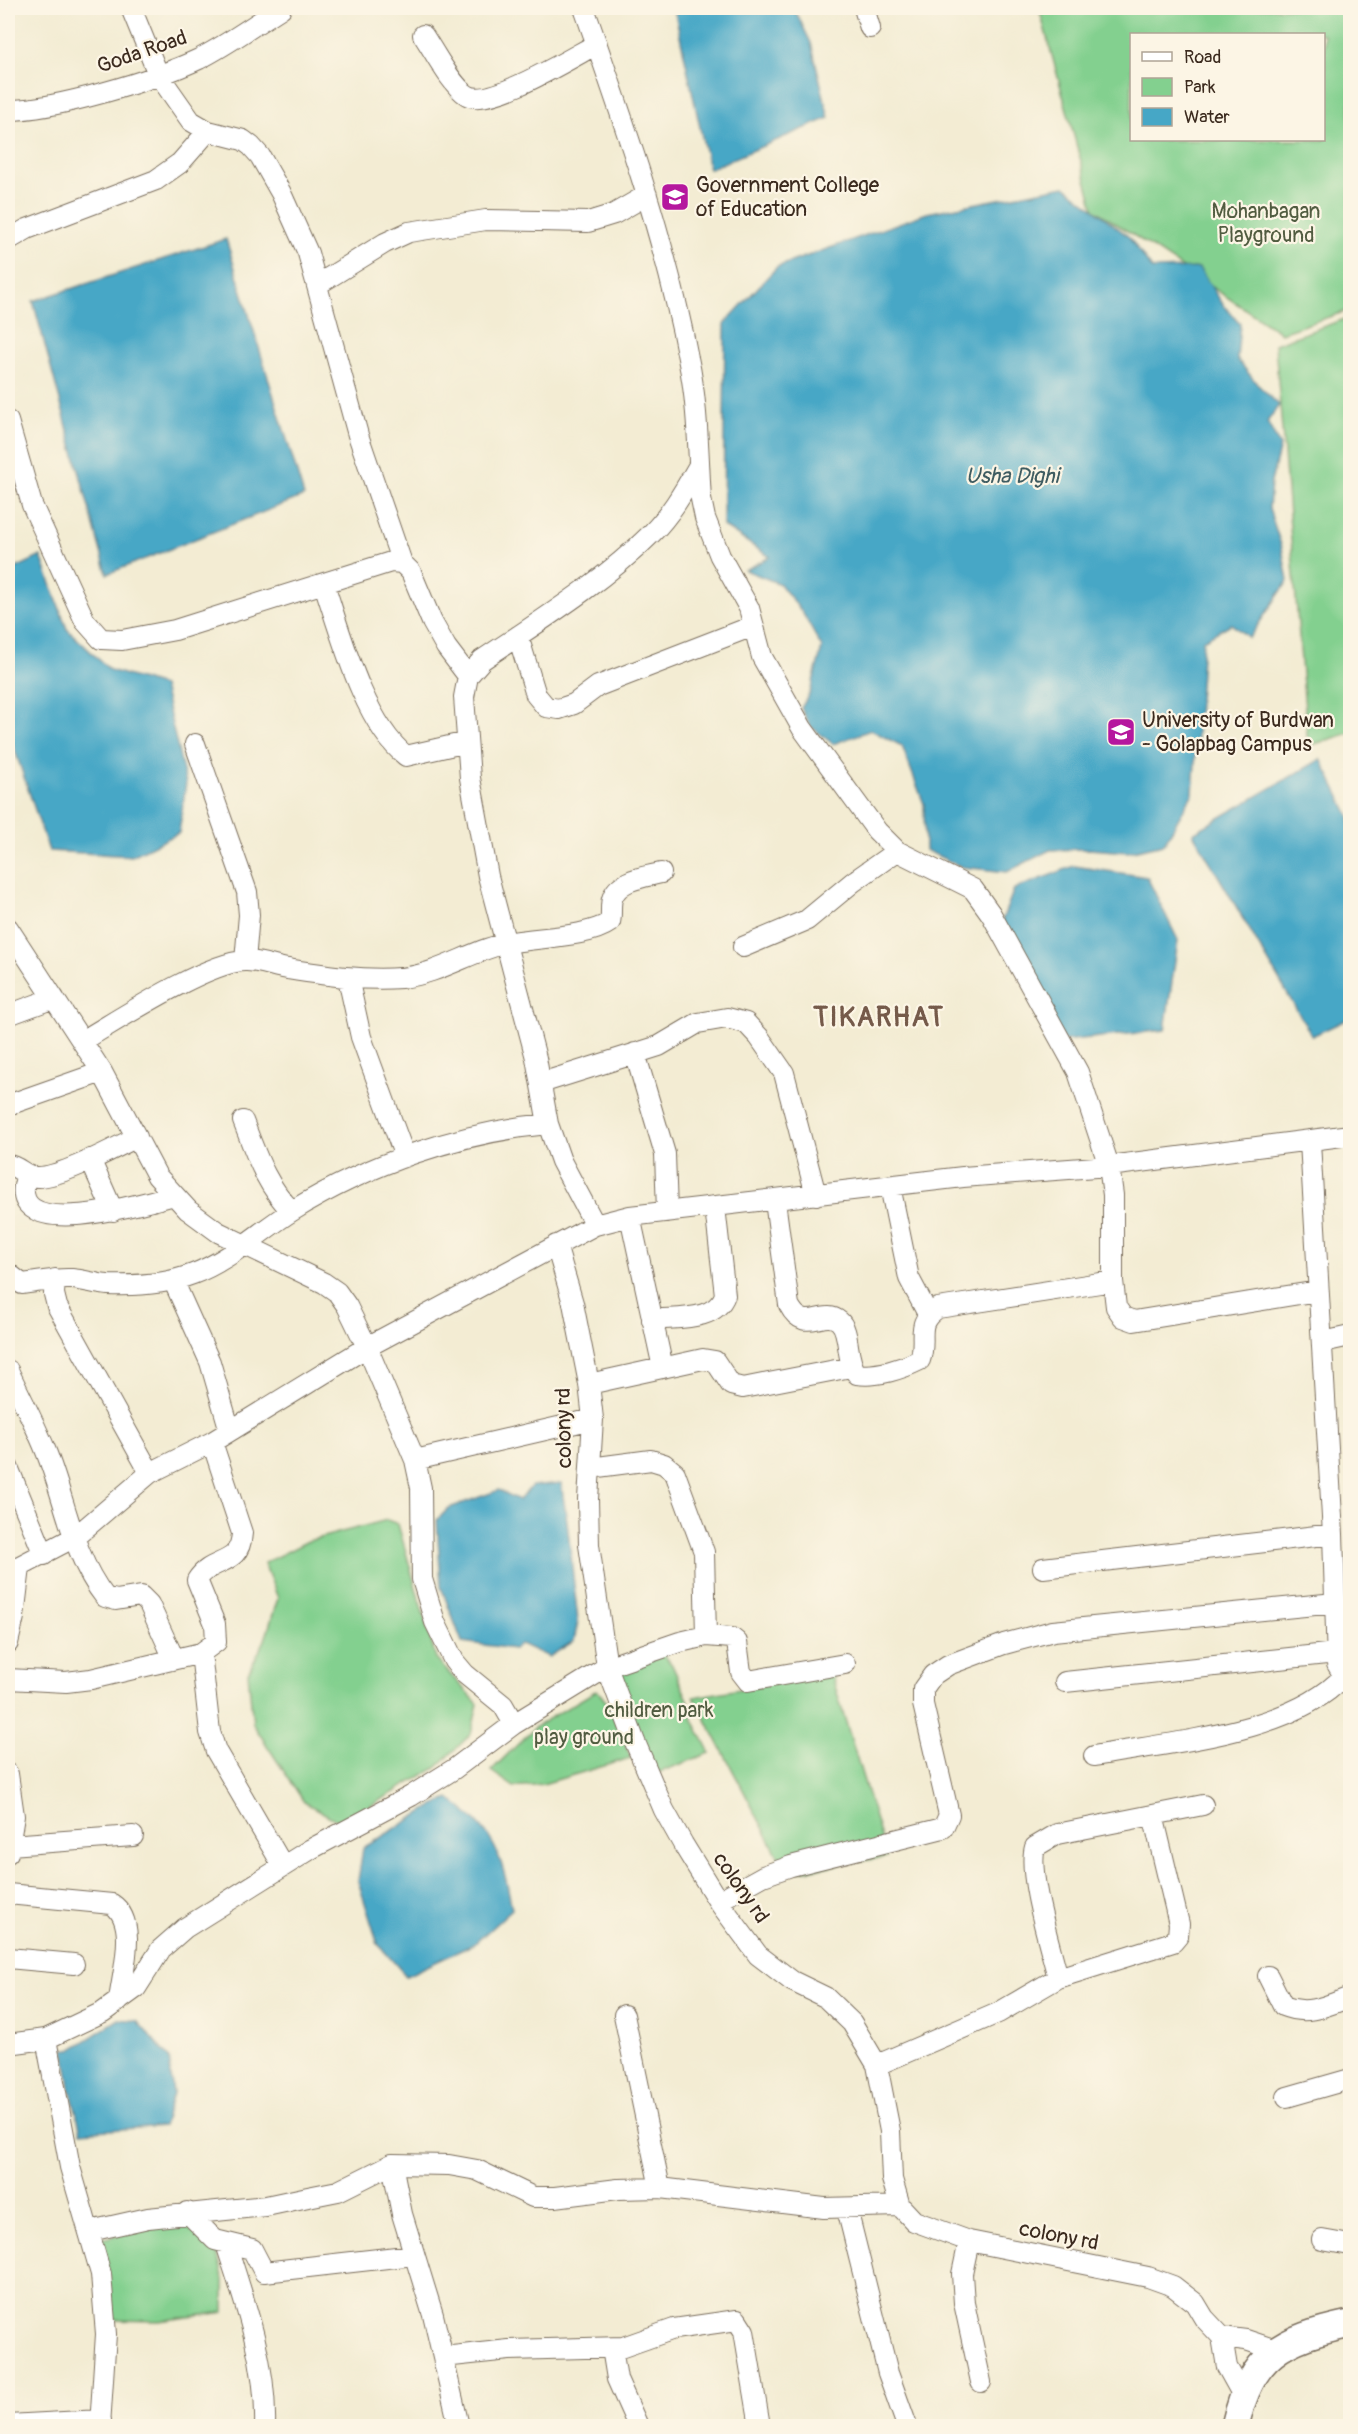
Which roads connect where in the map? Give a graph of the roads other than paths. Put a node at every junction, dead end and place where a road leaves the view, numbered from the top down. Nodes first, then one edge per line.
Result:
1 (131, 8) edge
2 (584, 8) edge
3 (864, 8) edge
4 (276, 9) edge
5 (870, 28) dead end
6 (423, 35) dead end
7 (597, 44) junction
8 (158, 74) junction
9 (8, 110) edge
10 (208, 131) junction
11 (647, 195) junction
12 (8, 240) edge
13 (317, 285) junction
14 (8, 421) edge
15 (699, 465) junction
16 (402, 563) junction
17 (324, 584) junction
18 (753, 626) junction
19 (518, 636) junction
20 (468, 676) junction
21 (467, 742) junction
22 (195, 744) dead end
23 (897, 851) junction
24 (661, 873) dead end
25 (8, 928) edge
26 (504, 943) junction
27 (743, 947) dead end
28 (16, 956) edge
29 (245, 961) junction
30 (348, 978) junction
31 (54, 998) junction
32 (8, 1015) edge
33 (82, 1041) junction
34 (635, 1053) junction
35 (102, 1072) junction
36 (541, 1083) junction
37 (8, 1105) edge
38 (243, 1121) dead end
39 (549, 1124) junction
40 (1350, 1135) edge
41 (137, 1137) junction
42 (1310, 1142) junction
43 (405, 1157) junction
44 (90, 1159) junction
45 (8, 1164) edge
46 (1109, 1166) junction
47 (27, 1175) junction
48 (890, 1186) junction
49 (174, 1195) junction
50 (816, 1195) junction
51 (775, 1201) junction
52 (715, 1207) junction
53 (113, 1210) junction
54 (292, 1211) junction
55 (667, 1212) junction
56 (630, 1216) junction
57 (594, 1225) junction
58 (245, 1244) junction
59 (556, 1245) junction
60 (8, 1273) edge
61 (55, 1279) junction
62 (173, 1280) junction
63 (1113, 1281) junction
64 (1318, 1291) junction
65 (928, 1314) junction
66 (652, 1320) junction
67 (1350, 1336) edge
68 (1323, 1342) junction
69 (367, 1347) junction
70 (851, 1367) junction
71 (663, 1368) junction
72 (8, 1370) edge
73 (589, 1384) junction
74 (593, 1419) junction
75 (230, 1431) junction
76 (212, 1442) junction
77 (415, 1460) junction
78 (8, 1467) edge
79 (590, 1468) junction
80 (150, 1473) junction
81 (1333, 1534) junction
82 (75, 1537) junction
83 (44, 1555) junction
84 (1043, 1568) dead end
85 (14, 1569) edge
86 (1335, 1603) junction
87 (706, 1636) junction
88 (8, 1643) edge
89 (1341, 1643) edge
90 (201, 1653) junction
91 (174, 1659) junction
92 (845, 1664) dead end
93 (607, 1667) junction
94 (1347, 1677) edge
95 (8, 1680) edge
96 (1065, 1682) dead end
97 (514, 1724) junction
98 (1094, 1756) dead end
99 (8, 1774) edge
100 (1203, 1805) dead end
101 (1154, 1815) junction
102 (133, 1836) dead end
103 (9, 1849) edge
104 (283, 1866) junction
105 (8, 1894) edge
106 (718, 1901) junction
107 (8, 1958) edge
108 (74, 1964) dead end
109 (1268, 1976) dead end
110 (1058, 1978) junction
111 (1350, 1997) edge
112 (119, 2001) junction
113 (624, 2015) dead end
114 (46, 2039) junction
115 (8, 2044) edge
116 (877, 2065) junction
117 (1350, 2079) edge
118 (1287, 2097) dead end
119 (392, 2164) junction
120 (660, 2188) junction
121 (900, 2206) junction
122 (847, 2209) junction
123 (187, 2212) junction
124 (90, 2231) junction
125 (1322, 2240) dead end
126 (969, 2241) junction
127 (226, 2244) junction
128 (1350, 2245) edge
129 (414, 2255) junction
130 (1350, 2324) edge
131 (1222, 2337) junction
132 (612, 2348) junction
133 (1276, 2350) junction
134 (443, 2357) junction
135 (981, 2382) dead end
136 (1242, 2394) junction
137 (100, 2423) edge
138 (8, 2425) edge
139 (265, 2427) edge
140 (459, 2427) edge
141 (638, 2427) edge
142 (759, 2427) edge
143 (907, 2427) edge
144 (1235, 2427) edge

1 - 8 street
2 - 7 street
3 - 5 street
4 - 8 street, Goda Road
6 - 7 street
7 - 11 street
8 - 9 street, Goda Road
8 - 10 street
10 - 12 street
10 - 13 street
11 - 13 street
11 - 15 street
13 - 16 street
14 - 17 street
15 - 18 street
15 - 19 street
16 - 17 street
16 - 20 street
17 - 21 street
18 - 19 street
18 - 23 street
19 - 20 street
20 - 21 street
21 - 26 street
22 - 29 street
23 - 27 street
23 - 46 street
24 - 26 street
25 - 28 street
26 - 30 street
26 - 36 street
28 - 31 street
29 - 30 street
29 - 33 street
30 - 43 street
31 - 32 street
31 - 33 street
33 - 35 street
34 - 36 street
34 - 50 street
34 - 55 street
35 - 37 street
35 - 41 street
36 - 39 street
38 - 54 street
39 - 43 street
39 - 57 street
40 - 42 street
41 - 44 street
41 - 49 street
42 - 46 street
42 - 64 street
43 - 54 street
44 - 47 street
44 - 53 street
45 - 47 street
46 - 48 street
46 - 63 street
47 - 53 street
48 - 50 street
48 - 65 street
49 - 53 street
49 - 58 street
50 - 51 street
51 - 52 street
51 - 70 street
52 - 55 street
52 - 66 street
54 - 58 street
55 - 56 street
56 - 57 street
56 - 66 street
57 - 59 street
58 - 62 street
58 - 69 street
59 - 69 street
59 - 73 street, colony rd
60 - 61 street
61 - 62 street
61 - 80 street
62 - 75 street
63 - 64 street
63 - 65 street
64 - 68 street
65 - 70 street
66 - 71 street
67 - 68 street
68 - 81 street
69 - 75 street
69 - 77 street
70 - 71 street
71 - 73 street
72 - 82 street
73 - 74 street, colony rd
74 - 77 street
74 - 79 street, colony rd
75 - 76 street
76 - 80 street
76 - 90 street
77 - 97 street
78 - 83 street
79 - 87 street
79 - 93 street, colony rd
80 - 82 street
81 - 84 street
81 - 86 street
82 - 83 street
82 - 91 street
83 - 85 street
85 - 88 street
86 - 89 street
86 - 106 street
87 - 92 street
87 - 93 street
89 - 94 street
89 - 96 street
90 - 91 street
90 - 104 street
91 - 95 street
93 - 97 street
93 - 106 street, colony rd
94 - 98 street
97 - 104 street
99 - 103 street
100 - 101 street
101 - 110 street
101 - 110 street
102 - 103 street
104 - 112 street
105 - 112 street
106 - 116 street, colony rd
107 - 108 street
109 - 111 street
110 - 116 street
112 - 114 street
113 - 120 street
114 - 115 street
114 - 124 street
116 - 121 street, colony rd
117 - 118 street
119 - 120 street
119 - 123 street
119 - 129 street
120 - 122 street
121 - 122 street
121 - 126 street, colony rd
122 - 143 street
123 - 124 street
123 - 127 street
124 - 137 street
125 - 128 street
126 - 131 street, colony rd
126 - 135 street
127 - 129 street
127 - 139 street
129 - 134 street
130 - 133 main road
131 - 133 street
131 - 136 street
132 - 134 street
132 - 141 street
132 - 142 street
133 - 136 main road
134 - 140 street
136 - 144 main road
137 - 138 street

